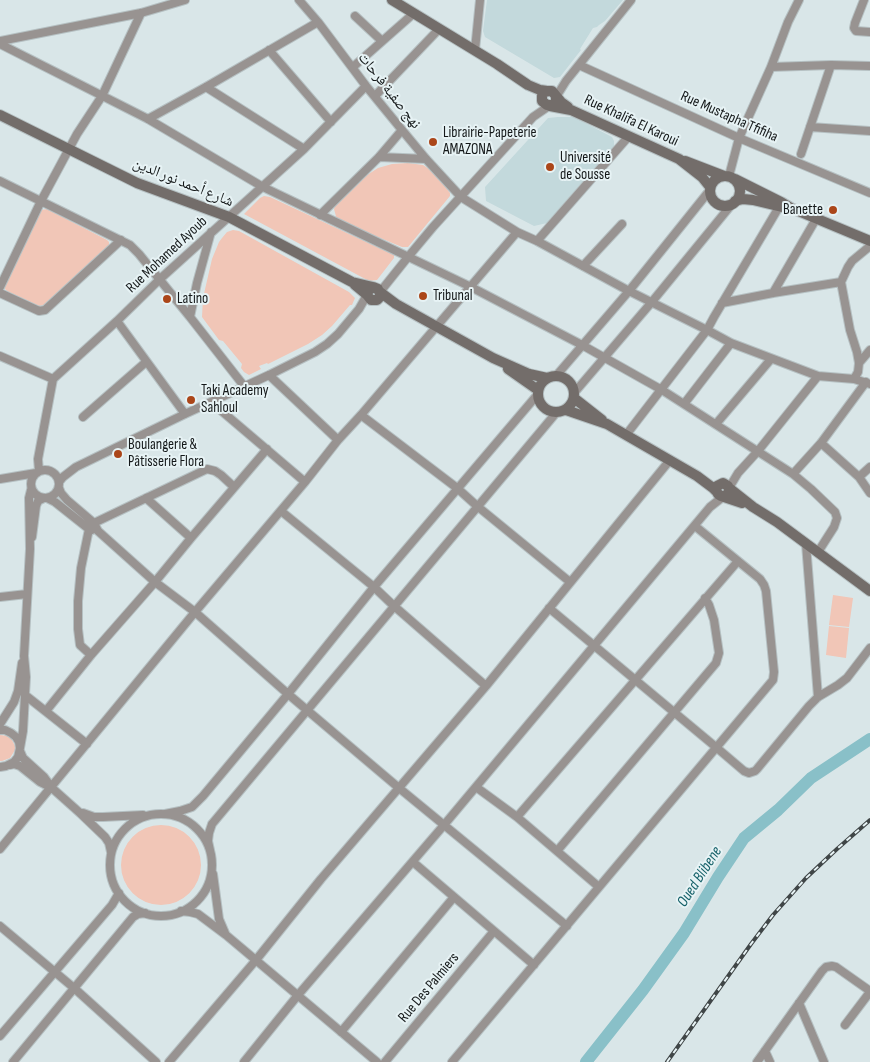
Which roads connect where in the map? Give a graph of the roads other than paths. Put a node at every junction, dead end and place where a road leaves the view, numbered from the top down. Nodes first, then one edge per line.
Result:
1 (185, 0) edge
2 (299, 0) edge
3 (392, 0) edge
4 (480, 0) edge
5 (631, 0) edge
6 (799, 0) edge
7 (864, 0) edge
8 (141, 13) junction
9 (413, 14) junction
10 (355, 16) dead end
11 (318, 22) junction
12 (439, 29) junction
13 (870, 32) edge
14 (382, 41) junction
15 (0, 42) edge
16 (269, 50) junction
17 (475, 50) junction
18 (579, 65) junction
19 (831, 65) junction
20 (870, 66) edge
21 (353, 67) junction
22 (771, 67) junction
23 (528, 85) junction
24 (366, 86) junction
25 (206, 87) junction
26 (551, 93) junction
27 (102, 96) junction
28 (375, 96) junction
29 (547, 104) junction
30 (571, 110) junction
31 (0, 115) edge
32 (148, 118) junction
33 (331, 122) junction
34 (810, 127) junction
35 (402, 130) junction
36 (870, 131) edge
37 (629, 136) junction
38 (739, 138) junction
39 (304, 149) junction
40 (69, 150) junction
41 (801, 154) dead end
42 (379, 157) junction
43 (426, 159) junction
44 (679, 159) junction
45 (729, 177) junction
46 (1, 184) edge
47 (263, 187) junction
48 (710, 189) junction
49 (870, 193) edge
50 (461, 197) junction
51 (42, 201) junction
52 (734, 203) junction
53 (779, 207) junction
54 (791, 208) junction
55 (320, 215) junction
56 (229, 217) junction
57 (816, 219) junction
58 (622, 224) dead end
59 (211, 232) junction
60 (517, 232) junction
61 (120, 240) junction
62 (537, 241) junction
63 (870, 241) edge
64 (870, 246) edge
65 (408, 257) junction
66 (583, 266) junction
67 (160, 279) junction
68 (841, 282) junction
69 (469, 286) junction
70 (0, 287) edge
71 (629, 291) junction
72 (0, 292) edge
73 (772, 293) junction
74 (374, 294) junction
75 (651, 303) junction
76 (722, 303) junction
77 (190, 317) junction
78 (117, 321) junction
79 (436, 326) junction
80 (707, 330) junction
81 (731, 343) junction
82 (582, 345) junction
83 (870, 350) edge
84 (0, 356) edge
85 (605, 357) junction
86 (493, 358) junction
87 (771, 359) junction
88 (146, 362) junction
89 (858, 362) junction
90 (269, 375) junction
91 (818, 376) junction
92 (552, 377) junction
93 (854, 379) junction
94 (53, 380) junction
95 (868, 383) edge
96 (244, 386) junction
97 (662, 390) junction
98 (538, 392) junction
99 (574, 395) junction
100 (211, 402) junction
101 (684, 404) junction
102 (561, 411) junction
103 (185, 414) junction
104 (361, 415) junction
105 (83, 417) dead end
106 (607, 424) junction
107 (716, 424) junction
108 (626, 435) junction
109 (338, 440) junction
110 (821, 443) junction
111 (267, 449) junction
112 (758, 451) junction
113 (670, 460) junction
114 (76, 467) junction
115 (870, 467) edge
116 (37, 472) junction
117 (52, 472) junction
118 (793, 474) junction
119 (859, 477) junction
120 (3, 479) edge
121 (305, 482) junction
122 (59, 485) junction
123 (31, 488) junction
124 (234, 488) junction
125 (457, 488) junction
126 (722, 489) junction
127 (870, 493) edge
128 (45, 498) junction
129 (146, 498) junction
130 (477, 506) junction
131 (281, 510) junction
132 (92, 526) junction
133 (696, 526) junction
134 (191, 538) junction
135 (806, 544) junction
136 (30, 549) junction
137 (818, 552) junction
138 (738, 561) junction
139 (155, 582) junction
140 (570, 582) junction
141 (374, 587) junction
142 (870, 591) edge
143 (27, 594) junction
144 (0, 597) edge
145 (705, 598) junction
146 (394, 606) junction
147 (549, 608) junction
148 (195, 612) junction
149 (595, 646) junction
150 (870, 648) edge
151 (91, 655) junction
152 (24, 656) junction
153 (635, 680) junction
154 (486, 686) junction
155 (288, 694) junction
156 (25, 695) junction
157 (818, 697) junction
158 (308, 709) junction
159 (46, 711) junction
160 (674, 713) junction
161 (0, 724) edge
162 (0, 730) edge
163 (87, 744) junction
164 (716, 748) junction
165 (20, 750) junction
166 (3, 767) edge
167 (476, 787) junction
168 (52, 788) junction
169 (399, 788) junction
170 (80, 812) junction
171 (152, 814) junction
172 (165, 814) junction
173 (517, 817) junction
174 (444, 825) junction
175 (0, 849) edge
176 (210, 850) junction
177 (557, 851) junction
178 (111, 852) junction
179 (413, 862) junction
180 (212, 868) junction
181 (599, 887) junction
182 (118, 893) junction
183 (454, 897) junction
184 (181, 911) junction
185 (145, 913) junction
186 (0, 926) edge
187 (567, 926) junction
188 (494, 931) junction
189 (226, 935) junction
190 (256, 960) junction
191 (534, 965) junction
192 (54, 972) junction
193 (74, 988) junction
194 (870, 991) edge
195 (298, 995) junction
196 (799, 1003) junction
197 (845, 1026) dead end
198 (341, 1032) junction
199 (0, 1036) edge
200 (765, 1050) junction
201 (13, 1062) edge
202 (156, 1062) edge
203 (169, 1062) edge
204 (244, 1062) edge
205 (378, 1062) edge
206 (385, 1062) edge
207 (452, 1062) edge
208 (757, 1062) edge
209 (770, 1062) edge
210 (824, 1062) edge

1 - 8 street
2 - 11 street, نهج صفية فرحات
3 - 9 street, Rue Khalifa El Karoui
4 - 17 street
5 - 18 street
6 - 22 street
7 - 13 street
8 - 15 street
8 - 27 street
9 - 12 street, Rue Khalifa El Karoui
9 - 14 street
10 - 14 street
11 - 16 street
11 - 21 street, نهج صفية فرحات
12 - 17 street, Rue Khalifa El Karoui
12 - 28 street
14 - 21 street
15 - 27 street
16 - 25 street
16 - 33 street
17 - 23 street, Rue Khalifa El Karoui
18 - 26 street
18 - 38 street, Rue Mustapha Tfifiha
19 - 20 street
19 - 22 street
19 - 34 street
21 - 24 street, نهج صفية فرحات
22 - 38 street
23 - 26 street, Rue Khalifa El Karoui
23 - 29 street, Rue Khalifa El Karoui
24 - 28 street, نهج صفية فرحات
24 - 33 street, Rue Mohamed Ayoub
25 - 32 street
25 - 39 street
26 - 29 street
26 - 30 street, Rue Khalifa El Karoui
27 - 32 street
27 - 40 street
28 - 35 street, نهج صفية فرحات
29 - 30 street, Rue Khalifa El Karoui
29 - 50 street
30 - 37 street, Rue Khalifa El Karoui
31 - 40 street, شارع أحمد نور الدين
32 - 47 street
33 - 39 street, Rue Mohamed Ayoub
34 - 36 street
34 - 41 street
35 - 42 street
35 - 43 street, نهج صفية فرحات
37 - 44 street, Rue Khalifa El Karoui
37 - 62 street
38 - 45 street
38 - 49 street, Rue Mustapha Tfifiha
39 - 47 street, Rue Mohamed Ayoub
40 - 51 street
40 - 56 street, شارع أحمد نور الدين
42 - 43 street
42 - 55 street
43 - 50 street, نهج صفية فرحات
44 - 45 street, Rue Khalifa El Karoui
44 - 48 street, Rue Khalifa El Karoui
45 - 48 street
45 - 52 street
45 - 54 street, Rue Khalifa El Karoui
46 - 51 street
47 - 55 street
47 - 56 street, Rue Mohamed Ayoub
48 - 52 street
48 - 71 street
50 - 60 street, نهج صفية فرحات
50 - 65 street
51 - 61 street
51 - 70 street
52 - 53 street
52 - 75 street
53 - 54 street
53 - 76 street
54 - 57 street
55 - 65 street
56 - 59 street, Rue Mohamed Ayoub
56 - 74 street, شارع أحمد نور الدين
57 - 63 street
57 - 73 street
58 - 66 street
59 - 67 street, Rue Mohamed Ayoub
59 - 77 street
60 - 62 street, نهج صفية فرحات
60 - 69 street
61 - 67 street
61 - 72 street
62 - 66 street, نهج صفية فرحات
64 - 68 street
65 - 69 street
65 - 74 street
66 - 71 street, نهج صفية فرحات
67 - 77 street
67 - 78 street, Rue Mohamed Ayoub
68 - 73 street
68 - 89 street
69 - 79 street
69 - 82 street
71 - 75 street, نهج صفية فرحات
71 - 82 street
73 - 76 street
74 - 79 street, شارع أحمد نور الدين
74 - 90 street
75 - 80 street, نهج صفية فرحات
75 - 85 street
76 - 80 street
77 - 96 street
78 - 88 street
78 - 94 street, Rue Mohamed Ayoub
79 - 86 street, شارع أحمد نور الدين
79 - 104 street
80 - 81 street, نهج صفية فرحات
80 - 97 street
81 - 87 street, نهج صفية فرحات
81 - 101 street
82 - 85 street
82 - 92 street
83 - 89 street
84 - 94 street
85 - 97 street
85 - 99 street
86 - 92 street
86 - 98 street
87 - 91 street, نهج صفية فرحات
87 - 107 street
88 - 103 street
88 - 105 street
89 - 93 street
90 - 96 street
90 - 109 street
91 - 93 street, نهج صفية فرحات
91 - 112 street
92 - 98 street
92 - 99 street
93 - 95 street, نهج صفية فرحات
94 - 116 street
95 - 110 street
96 - 100 street
97 - 101 street
97 - 108 street
98 - 102 street
98 - 125 street
99 - 102 street
99 - 106 street
100 - 103 street
100 - 111 street
101 - 107 street
102 - 106 street
102 - 130 street
103 - 114 street
104 - 109 street
104 - 125 street
106 - 108 street
107 - 112 street
108 - 113 street
109 - 121 street
110 - 118 street
110 - 119 street
111 - 121 street
111 - 124 street
112 - 118 street
112 - 126 street
113 - 126 street
113 - 140 street
114 - 117 street
114 - 122 street
115 - 119 street
116 - 117 street
116 - 120 street
116 - 123 street
117 - 122 street
118 - 137 street
119 - 127 street
120 - 123 street
121 - 131 street
122 - 128 street
122 - 132 street
123 - 128 street
123 - 136 street
124 - 129 street
124 - 134 street
125 - 130 street
125 - 141 street
126 - 133 street
126 - 135 street
128 - 132 street
128 - 136 street
129 - 132 street
129 - 134 street
130 - 140 street
130 - 146 street
131 - 141 street
131 - 148 street
132 - 139 street
132 - 151 street
133 - 138 street
133 - 149 street
134 - 139 street
135 - 137 street
135 - 157 street
136 - 143 street
137 - 142 street
138 - 145 street
138 - 164 street
139 - 148 street
139 - 151 street
140 - 147 street
141 - 146 street
141 - 155 street
143 - 144 street
143 - 152 street
145 - 153 street
145 - 160 street
146 - 154 street
146 - 158 street
147 - 149 street
147 - 154 street
148 - 155 street
148 - 163 street
149 - 153 street
149 - 167 street
150 - 157 street
151 - 159 street
152 - 156 street
152 - 161 street
153 - 160 street
153 - 173 street
154 - 169 street
155 - 158 street
155 - 172 street
156 - 159 street
156 - 165 street
157 - 164 street
158 - 169 street
158 - 176 street
159 - 163 street
160 - 164 street
160 - 177 street
162 - 165 street
163 - 168 street
164 - 181 street
165 - 166 street
165 - 168 street
166 - 168 street
167 - 173 street
167 - 174 street
168 - 170 street
168 - 175 street
169 - 174 street
169 - 190 street
170 - 171 street
170 - 178 street
171 - 172 street
171 - 178 street
172 - 176 street
173 - 177 street
174 - 179 street
174 - 187 street
176 - 180 street
177 - 181 street
178 - 182 street
179 - 183 street
179 - 195 street
180 - 184 street
180 - 189 street
181 - 187 street
182 - 185 street
182 - 192 street
183 - 188 street
183 - 198 street
184 - 185 street
184 - 189 street
185 - 193 street
186 - 192 street
187 - 191 street
188 - 191 street
188 - 206 street, Rue Des Palmiers
189 - 190 street
190 - 195 street
190 - 203 street
191 - 207 street
192 - 193 street
192 - 199 street
193 - 201 street
193 - 202 street
194 - 196 street
194 - 197 street
195 - 198 street
195 - 204 street
196 - 200 street
196 - 210 street
198 - 205 street
200 - 208 street
200 - 209 street

